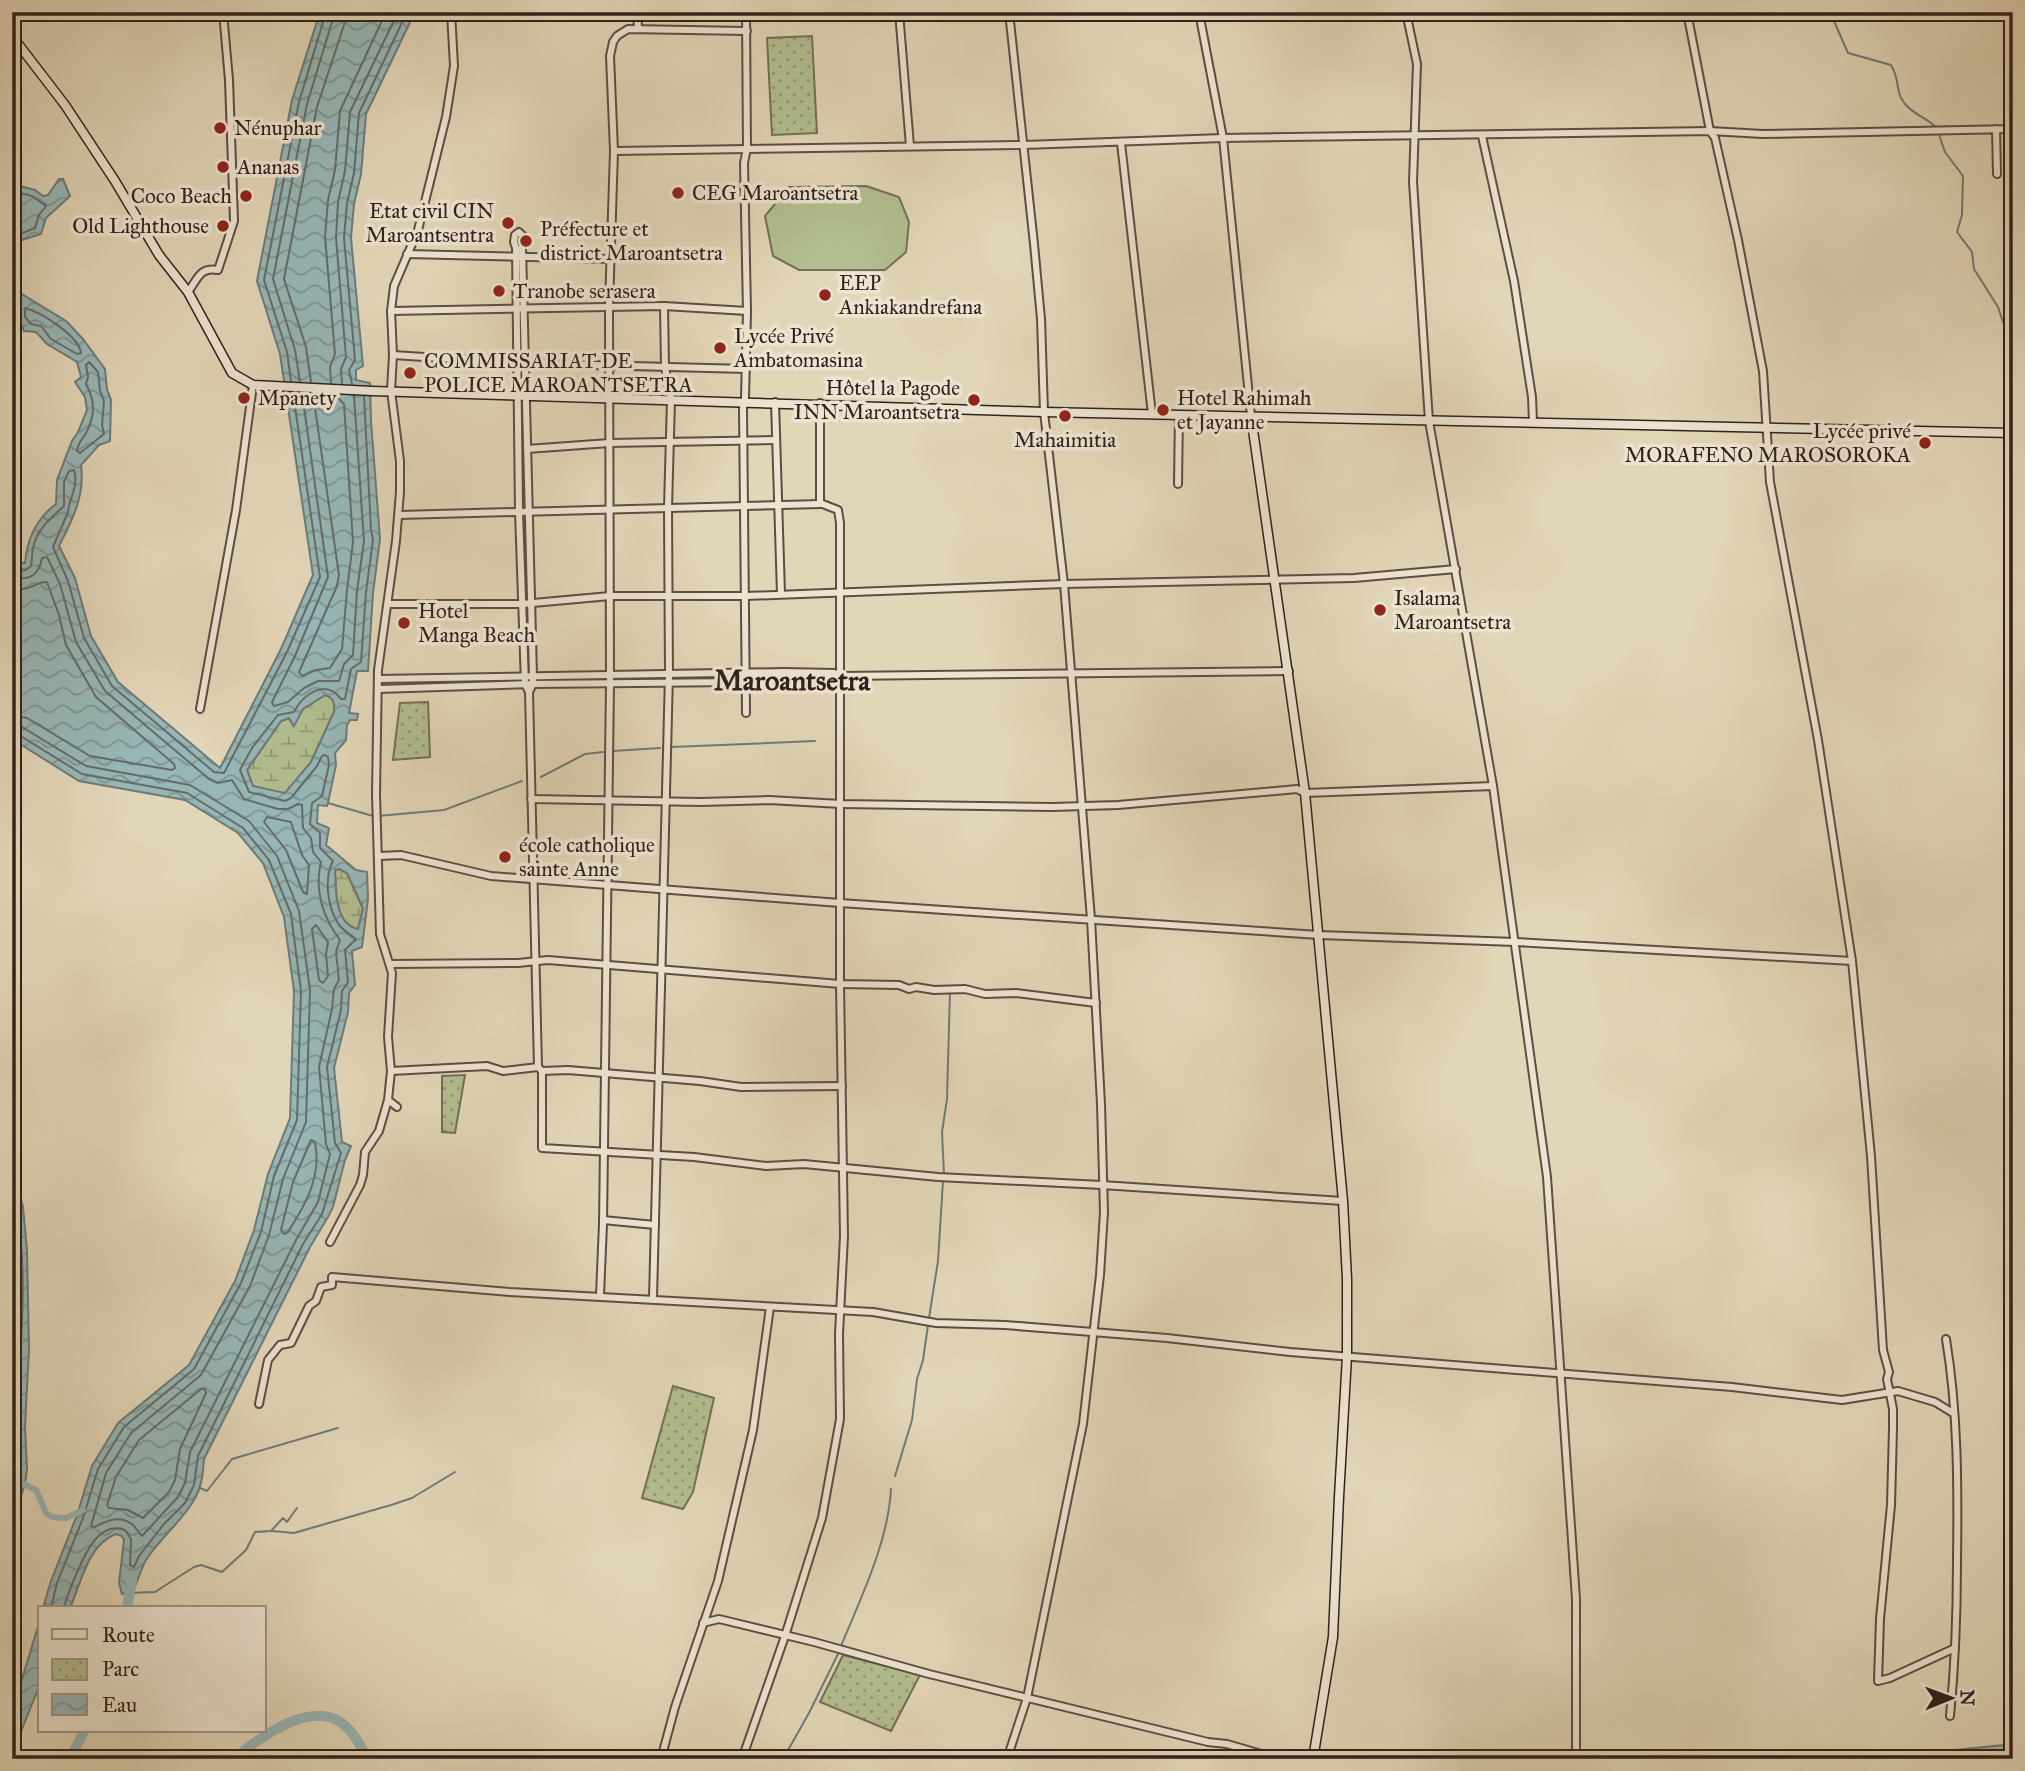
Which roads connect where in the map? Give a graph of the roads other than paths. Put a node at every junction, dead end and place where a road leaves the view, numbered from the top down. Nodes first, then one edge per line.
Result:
1 (223, 12) edge
2 (451, 12) edge
3 (637, 12) edge
4 (746, 12) edge
5 (899, 12) edge
6 (1009, 12) edge
7 (1202, 12) edge
8 (1406, 12) edge
9 (1687, 12) edge
10 (638, 28) junction
11 (747, 31) junction
12 (12, 36) edge
13 (2013, 129) edge
14 (1996, 130) junction
15 (1710, 131) junction
16 (1482, 136) junction
17 (1415, 137) junction
18 (1223, 138) junction
19 (1121, 142) junction
20 (910, 145) junction
21 (1024, 145) junction
22 (747, 148) junction
23 (614, 151) junction
24 (1997, 174) dead end
25 (407, 254) junction
26 (515, 255) junction
27 (523, 258) junction
28 (612, 259) junction
29 (188, 292) junction
30 (609, 306) junction
31 (664, 306) junction
32 (520, 309) junction
33 (391, 311) junction
34 (747, 311) junction
35 (393, 355) junction
36 (521, 363) junction
37 (608, 366) junction
38 (665, 367) junction
39 (746, 369) junction
40 (253, 385) junction
41 (391, 391) junction
42 (521, 395) junction
43 (609, 397) junction
44 (671, 399) junction
45 (744, 401) junction
46 (775, 402) junction
47 (820, 404) junction
48 (1044, 412) junction
49 (1152, 414) junction
50 (1179, 415) junction
51 (1251, 416) junction
52 (1429, 421) junction
53 (1533, 422) junction
54 (1768, 427) junction
55 (2013, 433) edge
56 (775, 440) junction
57 (670, 442) junction
58 (744, 442) junction
59 (610, 443) junction
60 (527, 449) junction
61 (1178, 484) dead end
62 (821, 504) junction
63 (777, 505) junction
64 (746, 506) junction
65 (668, 508) junction
66 (608, 511) junction
67 (519, 512) junction
68 (528, 512) junction
69 (399, 515) junction
70 (1456, 569) junction
71 (1274, 579) junction
72 (1064, 584) junction
73 (839, 591) junction
74 (780, 594) junction
75 (610, 596) junction
76 (669, 596) junction
77 (746, 596) junction
78 (532, 603) junction
79 (388, 604) junction
80 (522, 604) junction
81 (1289, 671) junction
82 (1071, 673) junction
83 (839, 676) junction
84 (745, 678) junction
85 (379, 679) junction
86 (610, 679) junction
87 (668, 679) junction
88 (529, 680) junction
89 (378, 689) junction
90 (200, 709) dead end
91 (746, 713) dead end
92 (1493, 786) junction
93 (1305, 793) junction
94 (531, 799) junction
95 (608, 800) junction
96 (664, 801) junction
97 (841, 804) junction
98 (1082, 806) junction
99 (379, 856) junction
100 (533, 878) junction
101 (606, 884) junction
102 (663, 890) junction
103 (840, 903) junction
104 (1091, 919) junction
105 (1319, 935) junction
106 (1515, 942) junction
107 (535, 961) junction
108 (1852, 961) junction
109 (391, 964) junction
110 (605, 966) junction
111 (661, 971) junction
112 (840, 985) junction
113 (1096, 1003) junction
114 (540, 1069) junction
115 (391, 1071) junction
116 (604, 1074) junction
117 (659, 1078) junction
118 (842, 1086) junction
119 (387, 1100) junction
120 (397, 1107) dead end
121 (603, 1152) junction
122 (657, 1154) junction
123 (843, 1167) junction
124 (1102, 1185) junction
125 (1343, 1201) junction
126 (603, 1220) junction
127 (655, 1225) junction
128 (330, 1242) dead end
129 (600, 1295) junction
130 (653, 1298) junction
131 (770, 1307) junction
132 (840, 1309) junction
133 (1093, 1334) junction
134 (1946, 1339) dead end
135 (1348, 1356) junction
136 (1562, 1373) junction
137 (1888, 1392) junction
138 (259, 1404) dead end
139 (1953, 1413) junction
140 (703, 1623) junction
141 (785, 1636) junction
142 (1955, 1648) junction
143 (1027, 1698) junction
144 (1950, 1716) dead end
145 (661, 1759) edge
146 (742, 1759) edge
147 (1007, 1759) edge
148 (1278, 1759) edge
149 (1312, 1759) edge
150 (1576, 1759) edge

1 - 29 street
2 - 25 street
3 - 10 street
4 - 11 street
5 - 20 street
6 - 21 street
7 - 18 street
8 - 17 street
9 - 15 street
10 - 11 street
10 - 23 street
11 - 22 street
12 - 29 main road
13 - 14 street
14 - 15 street
14 - 24 street
15 - 16 street
15 - 54 street
16 - 17 street
16 - 53 street
17 - 18 street
17 - 52 street
18 - 19 street
18 - 51 street
19 - 21 street
19 - 49 street
20 - 21 street
20 - 22 street
21 - 48 street
22 - 23 street
22 - 34 street
23 - 28 street
25 - 26 street
25 - 33 street
26 - 27 street
26 - 27 street
26 - 32 street
27 - 28 street
27 - 32 street
28 - 30 street
29 - 40 main road
30 - 31 street
30 - 32 street
30 - 37 street
31 - 34 street
31 - 38 street
32 - 33 street
32 - 36 street
33 - 35 street
34 - 39 street
35 - 36 street
35 - 41 street
36 - 37 street
36 - 42 street
37 - 38 street
37 - 43 street
38 - 39 street
38 - 44 street
39 - 45 street
40 - 41 main road
40 - 90 street
41 - 42 main road
41 - 69 street
42 - 43 main road
42 - 60 street
42 - 67 street
43 - 44 main road
43 - 59 street
44 - 45 main road
44 - 57 street
45 - 46 main road
45 - 58 street
46 - 47 main road
46 - 56 street
47 - 48 main road
47 - 62 street
48 - 49 main road
48 - 72 street
49 - 50 main road
50 - 51 main road
50 - 61 street
51 - 52 main road
51 - 71 main road
52 - 53 main road
52 - 70 street
53 - 54 main road
54 - 55 main road
54 - 108 street
56 - 58 street
56 - 63 street
57 - 58 street
57 - 59 street
57 - 65 street
58 - 64 street
59 - 60 street
59 - 66 street
60 - 68 street
62 - 63 street
62 - 73 street
63 - 64 street
63 - 74 street
64 - 65 street
64 - 77 street
65 - 66 street
65 - 76 street
66 - 68 street
66 - 75 street
67 - 68 street
67 - 69 street
67 - 80 street
68 - 78 street
69 - 79 street
70 - 71 street
70 - 92 street
71 - 72 street
71 - 81 main road
72 - 73 street
72 - 82 street
73 - 74 street
73 - 83 street
74 - 77 street
75 - 76 street
75 - 78 street
75 - 86 street
76 - 77 street
76 - 87 street
77 - 84 street
78 - 80 street
78 - 88 street
79 - 80 street
79 - 85 street
80 - 88 street
81 - 82 street
81 - 93 main road
82 - 83 street
82 - 98 street
83 - 84 street
83 - 97 street
84 - 87 street
84 - 91 street
85 - 88 street
85 - 89 street
86 - 87 street
86 - 88 street
86 - 95 street
87 - 96 street
88 - 89 street
88 - 94 street
89 - 99 street
92 - 93 street
92 - 106 street
93 - 98 street
93 - 105 main road
94 - 95 street
94 - 100 street
95 - 96 street
95 - 101 street
96 - 97 street
96 - 102 street
97 - 98 street
97 - 103 street
98 - 104 street
99 - 100 street
99 - 109 street
100 - 101 street
100 - 107 street
101 - 102 street
101 - 110 street
102 - 103 street
102 - 111 street
103 - 104 street
103 - 112 street
104 - 105 street
104 - 113 street
105 - 106 street
105 - 125 main road
106 - 108 street
106 - 136 street
107 - 109 street
107 - 110 street
107 - 114 street
108 - 137 street
109 - 115 street
110 - 111 street
110 - 116 street
111 - 112 street
111 - 117 street
112 - 113 street
112 - 118 street
113 - 124 street
114 - 115 street
114 - 116 street
114 - 121 street
115 - 119 street
116 - 117 street
116 - 121 street
117 - 118 street
117 - 122 street
118 - 123 street
119 - 120 street
119 - 128 street
121 - 122 street
121 - 126 street
122 - 123 street
122 - 127 street
123 - 124 street
123 - 132 street
124 - 125 street
124 - 133 street
125 - 135 main road
126 - 127 street
126 - 129 street
127 - 130 street
129 - 130 street
129 - 138 street
130 - 131 street
131 - 132 street
131 - 140 street
132 - 133 street
132 - 141 street
133 - 135 street
133 - 143 street
134 - 139 street
135 - 136 street
135 - 149 main road
136 - 137 street
136 - 150 street
137 - 139 street
137 - 142 street
139 - 142 street
140 - 141 street
140 - 145 street
141 - 143 street
141 - 146 street
142 - 144 street
143 - 147 street
143 - 148 street

